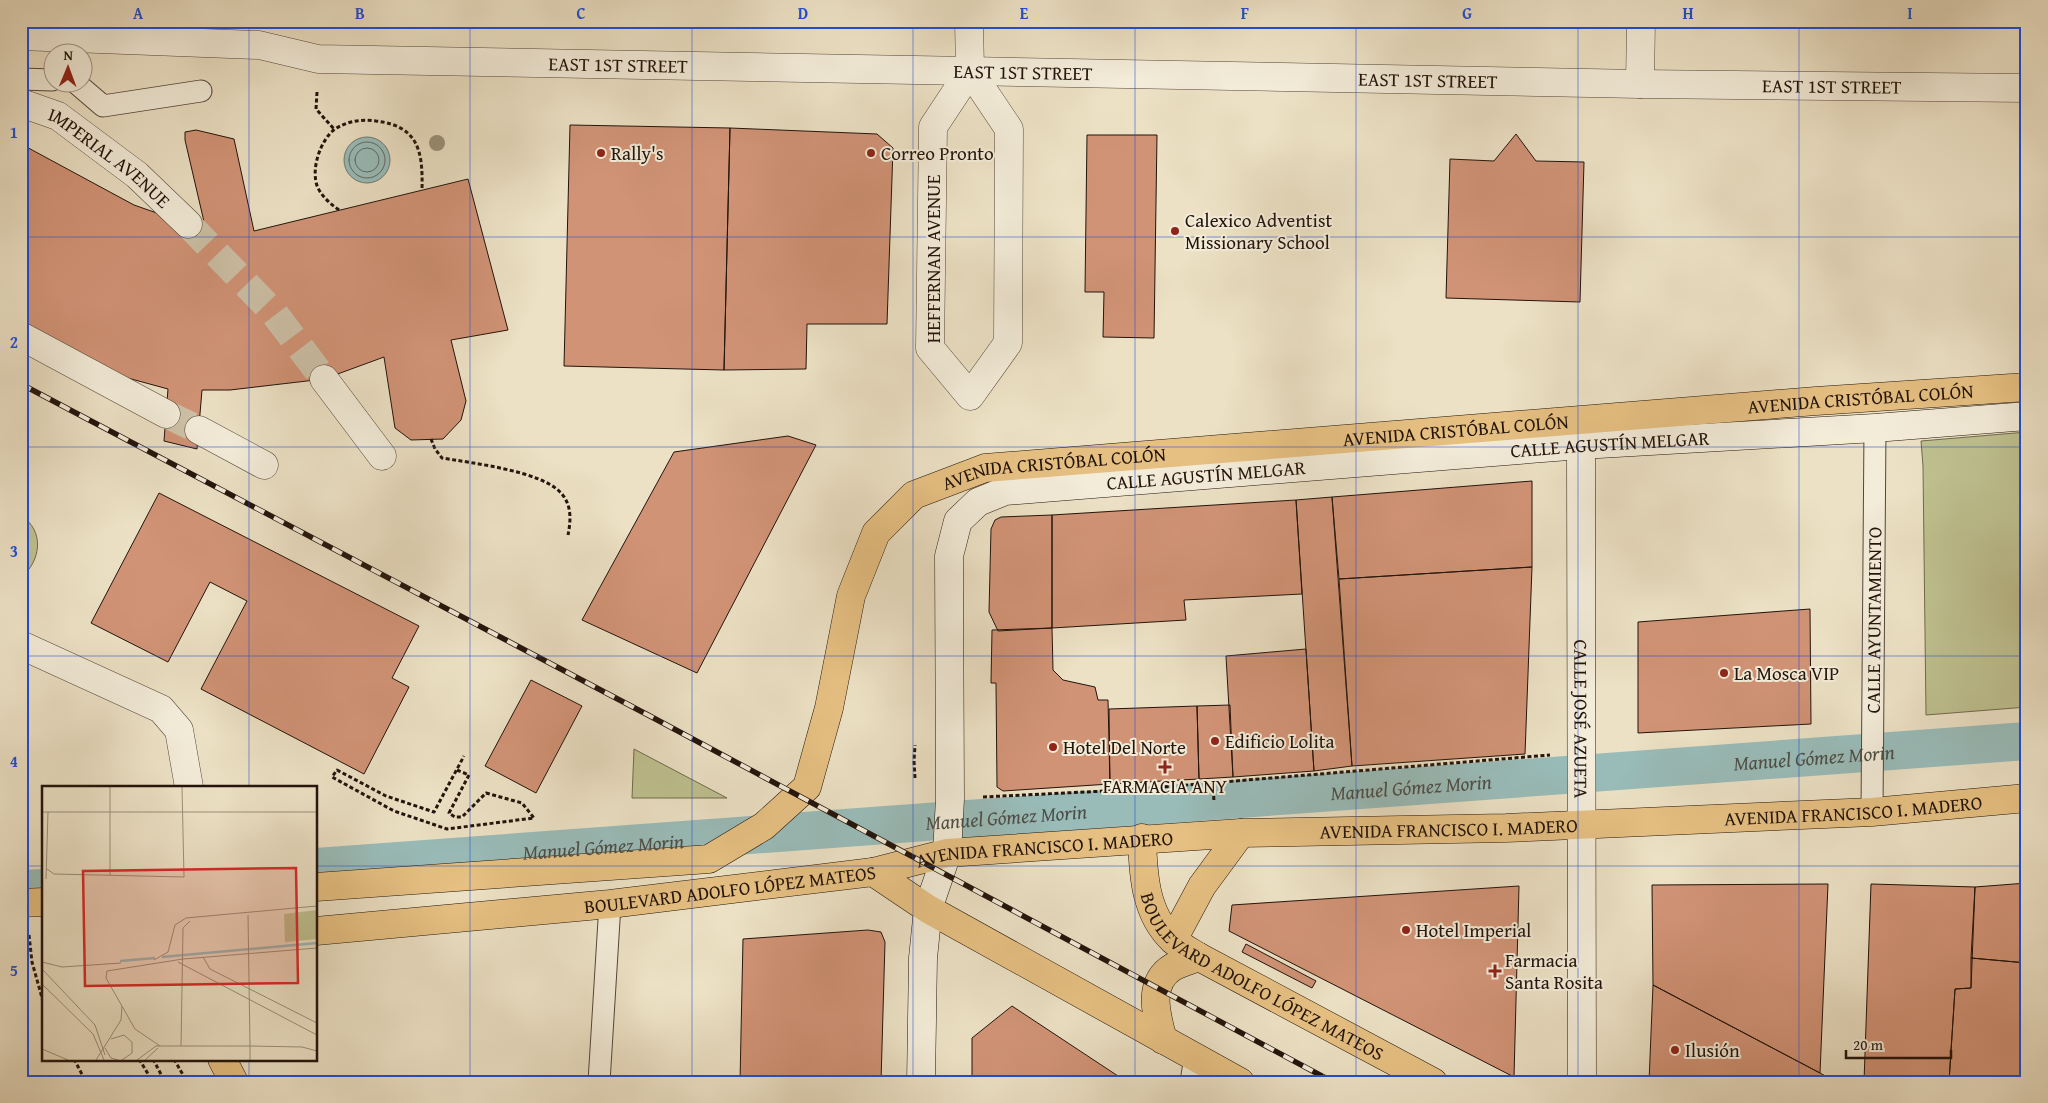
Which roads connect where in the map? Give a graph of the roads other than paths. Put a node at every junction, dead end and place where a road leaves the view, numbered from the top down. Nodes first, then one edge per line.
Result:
1 (969, 21) edge
2 (1641, 21) edge
3 (259, 33) edge
4 (21, 36) edge
5 (970, 71) junction
6 (21, 78) edge
7 (42, 79) edge
8 (1640, 84) junction
9 (2027, 88) edge
10 (200, 91) dead end
11 (86, 92) edge
12 (21, 103) edge
13 (188, 224) tunnel mouth
14 (21, 336) edge
15 (324, 379) tunnel mouth
16 (2027, 387) edge
17 (166, 414) tunnel mouth
18 (2027, 416) edge
19 (1875, 428) junction
20 (199, 430) tunnel mouth
21 (1581, 445) junction
22 (382, 456) dead end
23 (264, 465) dead end
24 (21, 645) edge
25 (189, 786) edge
26 (2027, 798) edge
27 (1872, 812) junction
28 (1582, 826) junction
29 (1241, 833) junction
30 (1142, 838) junction
31 (947, 853) junction
32 (873, 872) junction
33 (318, 887) edge
34 (610, 904) junction
35 (928, 909) junction
36 (318, 931) edge
37 (1173, 940) junction
38 (1199, 957) junction
39 (1163, 1040) junction
40 (223, 1060) edge
41 (1193, 1069) edge
42 (234, 1082) edge
43 (599, 1082) edge
44 (921, 1082) edge
45 (1240, 1082) edge
46 (1432, 1082) edge
47 (1582, 1082) edge

1 - 5 street
2 - 8 street
3 - 4 street, EAST 1ST STREET
3 - 5 street, EAST 1ST STREET
5 - 5 street, HEFFERNAN AVENUE
5 - 8 street, EAST 1ST STREET
6 - 7 lane
8 - 9 street, EAST 1ST STREET
10 - 11 lane
12 - 13 street, IMPERIAL AVENUE
14 - 17 street
15 - 22 street
16 - 33 main road, AVENIDA CRISTÓBAL COLÓN
18 - 19 street, CALLE AGUSTÍN MELGAR
19 - 21 street, CALLE AGUSTÍN MELGAR
19 - 27 lane, CALLE AYUNTAMIENTO
20 - 23 street
21 - 28 street, CALLE JOSÉ AZUETA
21 - 31 street, CALLE AGUSTÍN MELGAR
24 - 25 street
26 - 27 main road, AVENIDA FRANCISCO I. MADERO
27 - 28 main road, AVENIDA FRANCISCO I. MADERO
28 - 29 main road, AVENIDA FRANCISCO I. MADERO
28 - 47 street, CALLE JOSÉ AZUETA
29 - 30 main road, AVENIDA FRANCISCO I. MADERO
29 - 37 main road
30 - 31 main road, AVENIDA FRANCISCO I. MADERO
30 - 37 main road, BOULEVARD ADOLFO LÓPEZ MATEOS
31 - 32 main road, AVENIDA FRANCISCO I. MADERO
31 - 35 street, CALLE AGUSTÍN MELGAR
32 - 34 main road, BOULEVARD ADOLFO LÓPEZ MATEOS
32 - 35 main road, BOULEVARD ADOLFO LÓPEZ MATEOS
34 - 36 main road, BOULEVARD ADOLFO LÓPEZ MATEOS
34 - 43 lane
35 - 39 main road, BOULEVARD ADOLFO LÓPEZ MATEOS
35 - 44 street, CALLE AGUSTÍN MELGAR
37 - 38 main road, BOULEVARD ADOLFO LÓPEZ MATEOS
38 - 39 main road
38 - 46 main road, BOULEVARD ADOLFO LÓPEZ MATEOS
39 - 41 main road, BOULEVARD ADOLFO LÓPEZ MATEOS
40 - 42 main road
41 - 45 main road, BOULEVARD ADOLFO LÓPEZ MATEOS

